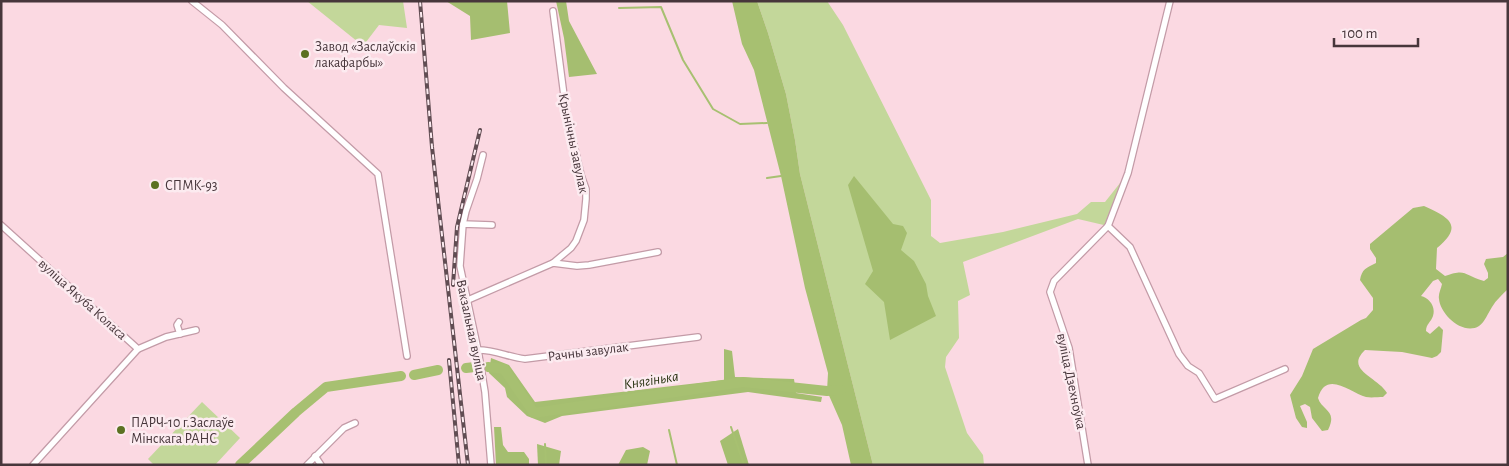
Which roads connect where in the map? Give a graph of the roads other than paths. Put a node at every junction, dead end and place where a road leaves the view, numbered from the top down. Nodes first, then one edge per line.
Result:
1 (192, 1) edge
2 (1170, 1) edge
3 (553, 11) dead end
4 (483, 155) dead end
5 (463, 224) junction
6 (1, 225) edge
7 (492, 225) dead end
8 (1108, 226) junction
9 (658, 252) dead end
10 (553, 263) junction
11 (468, 300) junction
12 (179, 322) dead end
13 (196, 330) dead end
14 (180, 334) junction
15 (698, 337) dead end
16 (138, 349) junction
17 (478, 350) junction
18 (406, 356) dead end
19 (1285, 369) dead end
20 (355, 423) dead end
21 (315, 456) junction
22 (33, 465) edge
23 (307, 465) edge
24 (321, 465) edge
25 (491, 465) edge
26 (1088, 465) edge

1 - 18 street
2 - 8 street
3 - 10 street, Крынічны завулак
4 - 5 street, Вакзальная вуліца
5 - 7 street
5 - 11 street, Вакзальная вуліца
6 - 16 street, вуліца Якуба Коласа
8 - 19 street
8 - 26 street, вуліца Дзехноўка
9 - 10 street
10 - 11 street
11 - 17 street, Вакзальная вуліца
12 - 14 street
13 - 14 street
14 - 16 street
15 - 17 street, Рачны завулак
16 - 22 street, вуліца Якуба Коласа
17 - 25 street, Вакзальная вуліца
20 - 21 street
21 - 23 street
21 - 24 street

